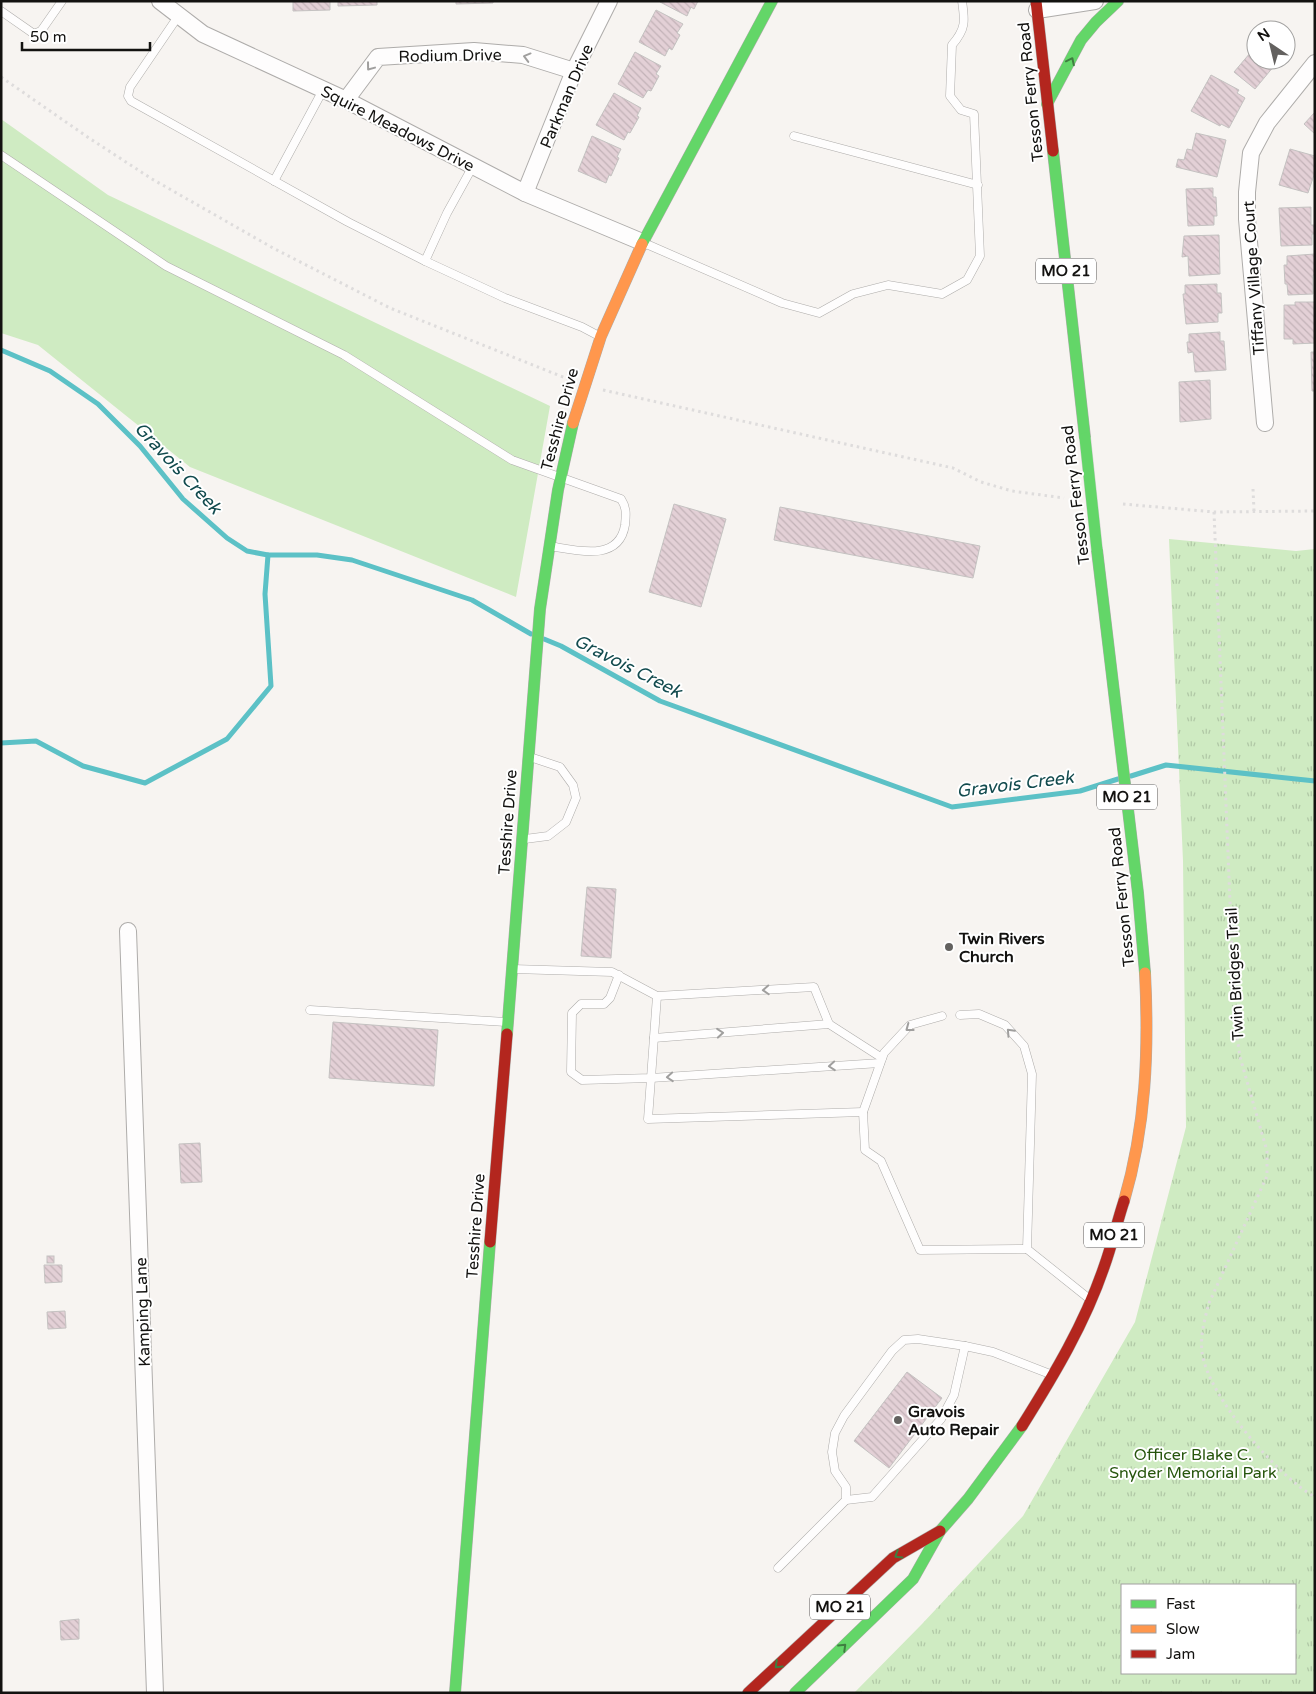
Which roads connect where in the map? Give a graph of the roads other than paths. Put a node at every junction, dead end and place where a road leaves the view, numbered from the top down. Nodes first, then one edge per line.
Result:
1 (62, 1) edge
2 (160, 1) edge
3 (609, 1) edge
4 (772, 1) edge
5 (962, 1) edge
6 (1095, 1) edge
7 (1118, 1) edge
8 (1036, 6) edge
9 (1, 11) edge
10 (179, 16) junction
11 (1315, 63) edge
12 (574, 71) junction
13 (323, 90) junction
14 (346, 100) junction
15 (1047, 104) junction
16 (794, 136) dead end
17 (1, 156) edge
18 (474, 166) junction
19 (274, 181) junction
20 (978, 185) junction
21 (525, 193) junction
22 (642, 242) junction
23 (425, 261) junction
24 (601, 337) junction
25 (1265, 423) dead end
26 (560, 477) junction
27 (547, 545) junction
28 (529, 756) junction
29 (522, 840) junction
30 (128, 931) dead end
31 (512, 969) junction
32 (619, 975) junction
33 (657, 996) junction
34 (310, 1010) dead end
35 (960, 1015) dead end
36 (942, 1016) dead end
37 (508, 1022) junction
38 (829, 1024) junction
39 (654, 1038) junction
40 (882, 1058) junction
41 (651, 1078) junction
42 (863, 1112) junction
43 (1027, 1249) junction
44 (1091, 1300) junction
45 (965, 1346) junction
46 (1054, 1375) junction
47 (846, 1500) junction
48 (940, 1531) junction
49 (778, 1568) dead end
50 (155, 1693) edge
51 (455, 1693) edge
52 (748, 1693) edge
53 (795, 1693) edge

1 - 9 lane
2 - 10 street, Squire Meadows Drive
3 - 12 street, Parkman Drive
4 - 22 main road, Tesshire Drive
5 - 20 lane
6 - 8 street
15 -> 7 main road
8 - 15 main road, Tesson Ferry Road / MO 21
10 - 13 street, Squire Meadows Drive
10 - 19 lane
11 - 25 street, Tiffany Village Court
12 -> 14 street, Rodium Drive
12 - 21 street, Parkman Drive
13 - 14 street, Squire Meadows Drive
13 - 19 lane
14 - 18 street, Squire Meadows Drive
15 - 44 main road, Tesson Ferry Road / MO 21, bridge
16 - 20 lane
17 - 26 lane
18 - 21 street, Squire Meadows Drive
18 - 23 lane
19 - 23 lane
20 - 22 lane
21 - 22 street, Squire Meadows Drive
22 - 24 main road, Tesshire Drive
23 - 24 lane
24 - 26 main road, Tesshire Drive
26 - 27 main road, Tesshire Drive
26 - 27 lane
27 - 28 main road, Tesshire Drive
28 - 29 main road, Tesshire Drive
28 - 29 lane
29 - 31 main road, Tesshire Drive
30 - 50 street, Kamping Lane
31 - 32 lane
31 - 37 main road, Tesshire Drive
32 - 33 lane
32 - 41 lane
38 -> 33 lane
33 - 39 lane
34 - 37 lane
43 -> 35 lane
36 -> 40 lane
37 - 51 main road, Tesshire Drive
39 -> 38 lane
38 - 40 lane
39 - 41 lane
40 -> 41 lane
40 - 42 lane
41 - 42 lane
42 - 43 lane
43 - 44 lane
44 - 46 main road, Tesson Ferry Road / MO 21
45 - 46 lane
45 - 47 lane
45 - 47 lane
46 - 48 main road, Tesson Ferry Road / MO 21
47 - 49 lane
48 -> 52 main road, Tesson Ferry Road / MO 21
53 -> 48 main road, Tesson Ferry Road / MO 21

